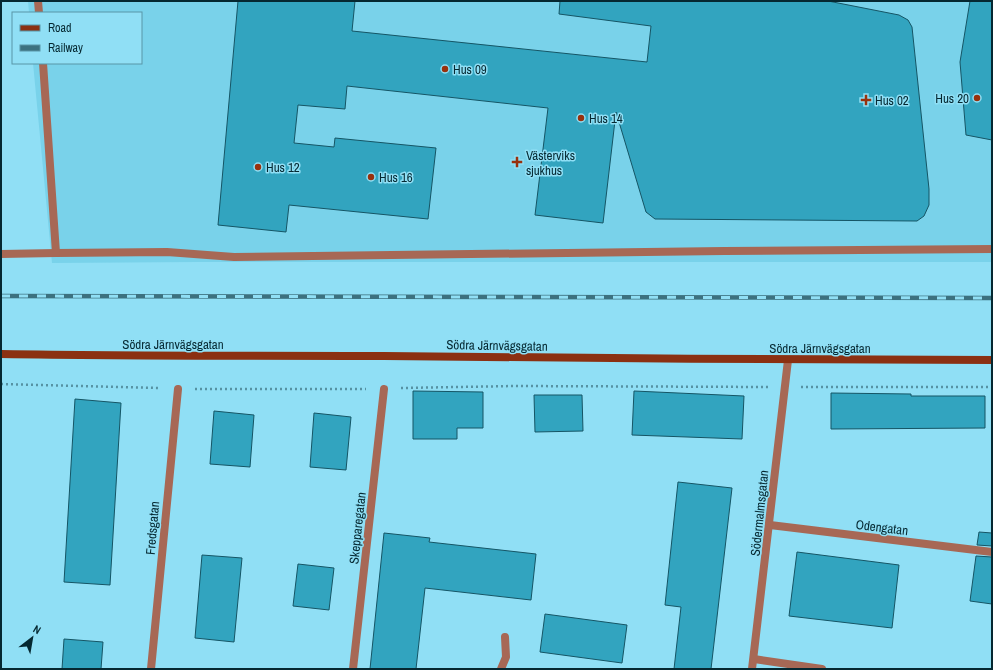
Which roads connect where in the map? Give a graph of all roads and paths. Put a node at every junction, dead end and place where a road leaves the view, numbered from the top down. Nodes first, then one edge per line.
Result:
1 (38, 1) edge
2 (39, 12) edge
3 (43, 64) edge
4 (992, 249) edge
5 (56, 252) junction
6 (1, 254) edge
7 (1, 354) edge
8 (788, 360) junction
9 (992, 360) edge
10 (1, 384) edge
11 (784, 387) junction
12 (992, 387) edge
13 (178, 389) junction
14 (384, 389) junction
15 (770, 525) junction
16 (992, 552) edge
17 (505, 637) dead end
18 (754, 659) junction
19 (151, 669) edge
20 (353, 669) edge
21 (501, 669) edge
22 (752, 669) edge
23 (822, 669) edge

1 - 2 street
3 - 5 street
4 - 5 street
5 - 6 street
7 - 8 street, Södra Järnvägsgatan
8 - 9 street, Södra Järnvägsgatan
8 - 11 street, Södermalmsgatan
10 - 13 path
11 - 12 path
11 - 14 path
11 - 15 street, Södermalmsgatan
13 - 14 path
13 - 19 street, Fredsgatan
14 - 20 street, Skepparegatan
15 - 16 street, Odengatan
15 - 18 street, Södermalmsgatan
17 - 21 street
18 - 22 street, Södermalmsgatan
18 - 23 street

